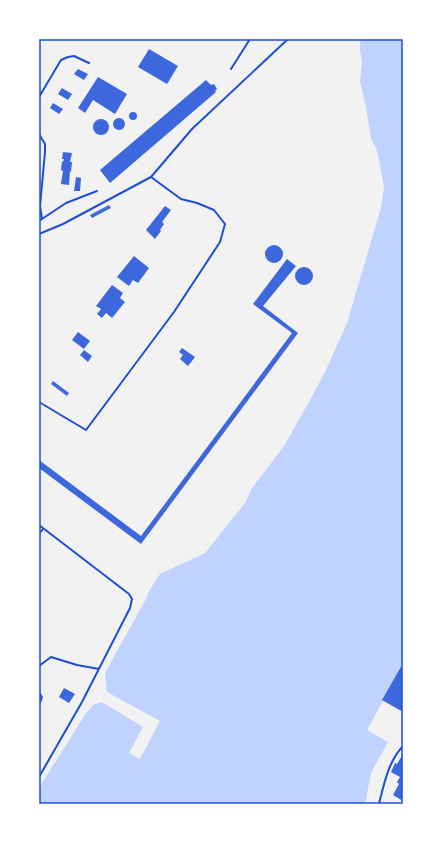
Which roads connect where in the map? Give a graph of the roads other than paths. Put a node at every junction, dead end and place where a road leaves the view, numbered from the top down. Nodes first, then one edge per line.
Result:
1 (250, 39) edge
2 (288, 39) edge
3 (90, 63) dead end
4 (231, 69) dead end
5 (39, 97) edge
6 (39, 134) edge
7 (151, 177) junction
8 (97, 191) dead end
9 (42, 219) junction
10 (39, 221) edge
11 (39, 234) edge
12 (39, 402) edge
13 (39, 526) edge
14 (43, 529) junction
15 (39, 534) edge
16 (39, 666) edge
17 (99, 669) junction
18 (403, 746) edge
19 (39, 777) edge
20 (379, 804) edge

1 - 4 lane
2 - 7 lane
3 - 5 lane
6 - 9 lane
7 - 11 lane
7 - 12 lane
8 - 9 lane
9 - 10 lane
13 - 14 lane
14 - 15 lane
14 - 17 lane
16 - 17 lane
17 - 19 lane
18 - 20 lane

